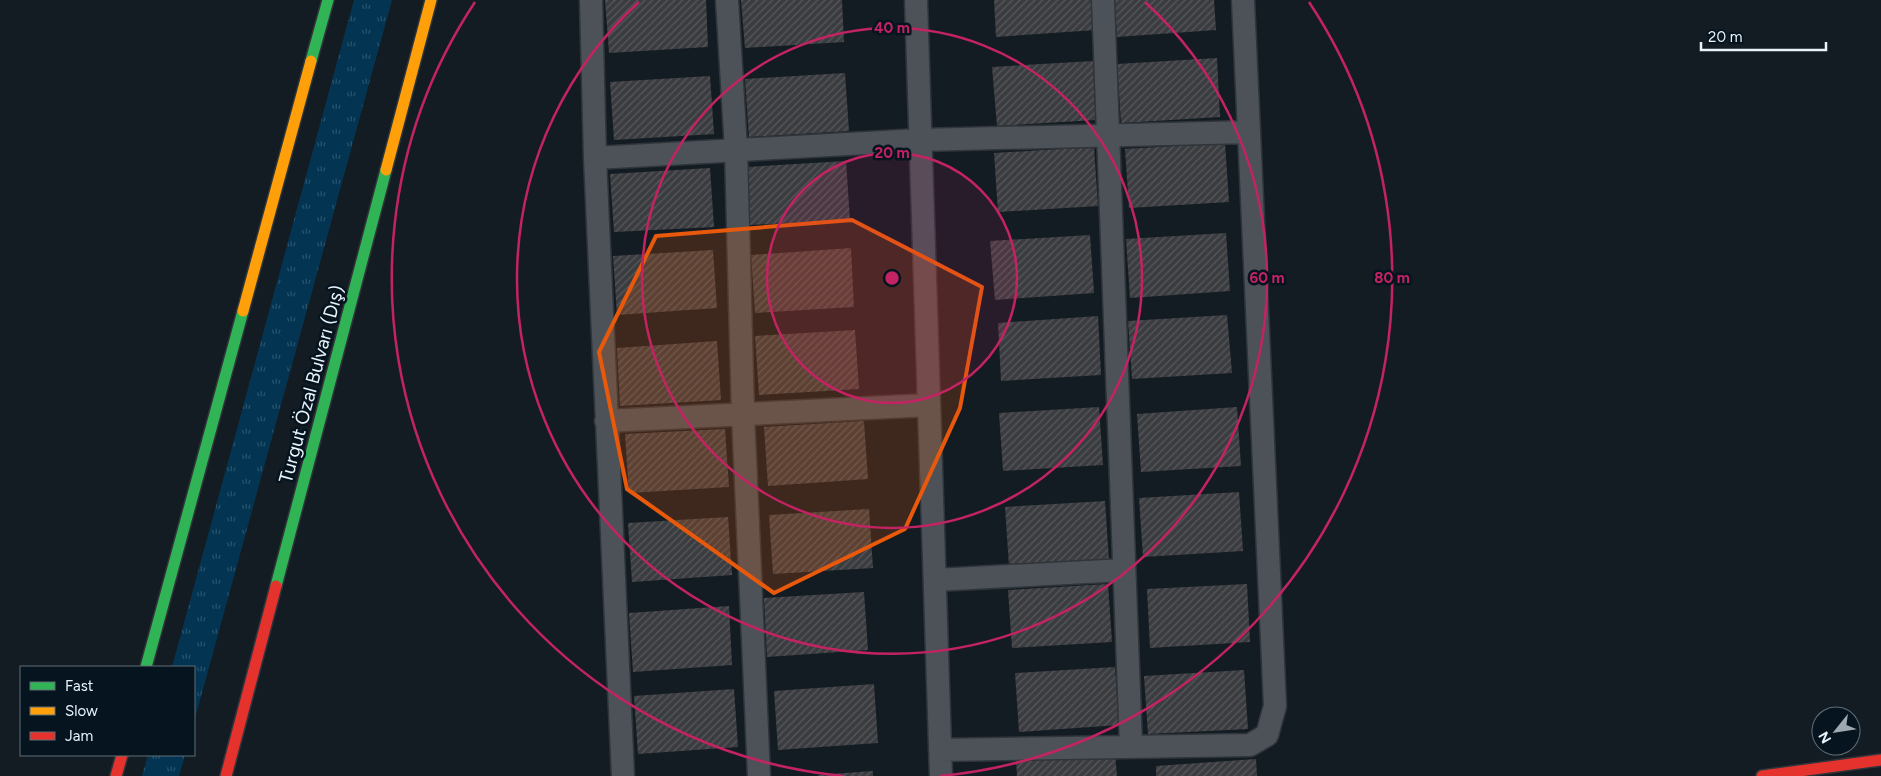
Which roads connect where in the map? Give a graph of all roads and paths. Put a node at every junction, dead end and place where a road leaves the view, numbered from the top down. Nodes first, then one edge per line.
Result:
1 (328, 0) edge
2 (431, 0) edge
3 (591, 0) edge
4 (727, 0) edge
5 (916, 0) edge
6 (1103, 0) edge
7 (1243, 0) edge
8 (1249, 132) junction
9 (1107, 136) junction
10 (920, 140) junction
11 (736, 150) junction
12 (595, 158) junction
13 (929, 405) junction
14 (743, 414) junction
15 (606, 421) junction
16 (1124, 570) junction
17 (935, 580) junction
18 (146, 666) edge
19 (1132, 746) junction
20 (940, 750) junction
21 (122, 756) edge
22 (1881, 760) edge
23 (116, 776) edge
24 (226, 776) edge
25 (623, 776) edge
26 (759, 776) edge
27 (941, 776) edge
28 (1762, 776) edge

1 - 18 main road
2 - 24 main road, Turgut Özal Bulvarı (Dış)
3 - 12 lane
4 - 11 lane
5 - 10 lane
6 - 9 lane
7 - 8 lane
8 - 9 lane
8 - 19 lane
9 - 10 lane
9 - 16 lane
10 - 11 lane
10 - 13 lane
11 - 12 lane
11 - 14 lane
12 - 15 lane
13 - 14 lane
13 - 17 lane
14 - 15 lane
14 - 26 lane
15 - 25 lane
16 - 17 lane
16 - 19 lane
17 - 20 lane
19 - 20 lane
20 - 27 lane
21 - 23 main road
22 - 28 main road

